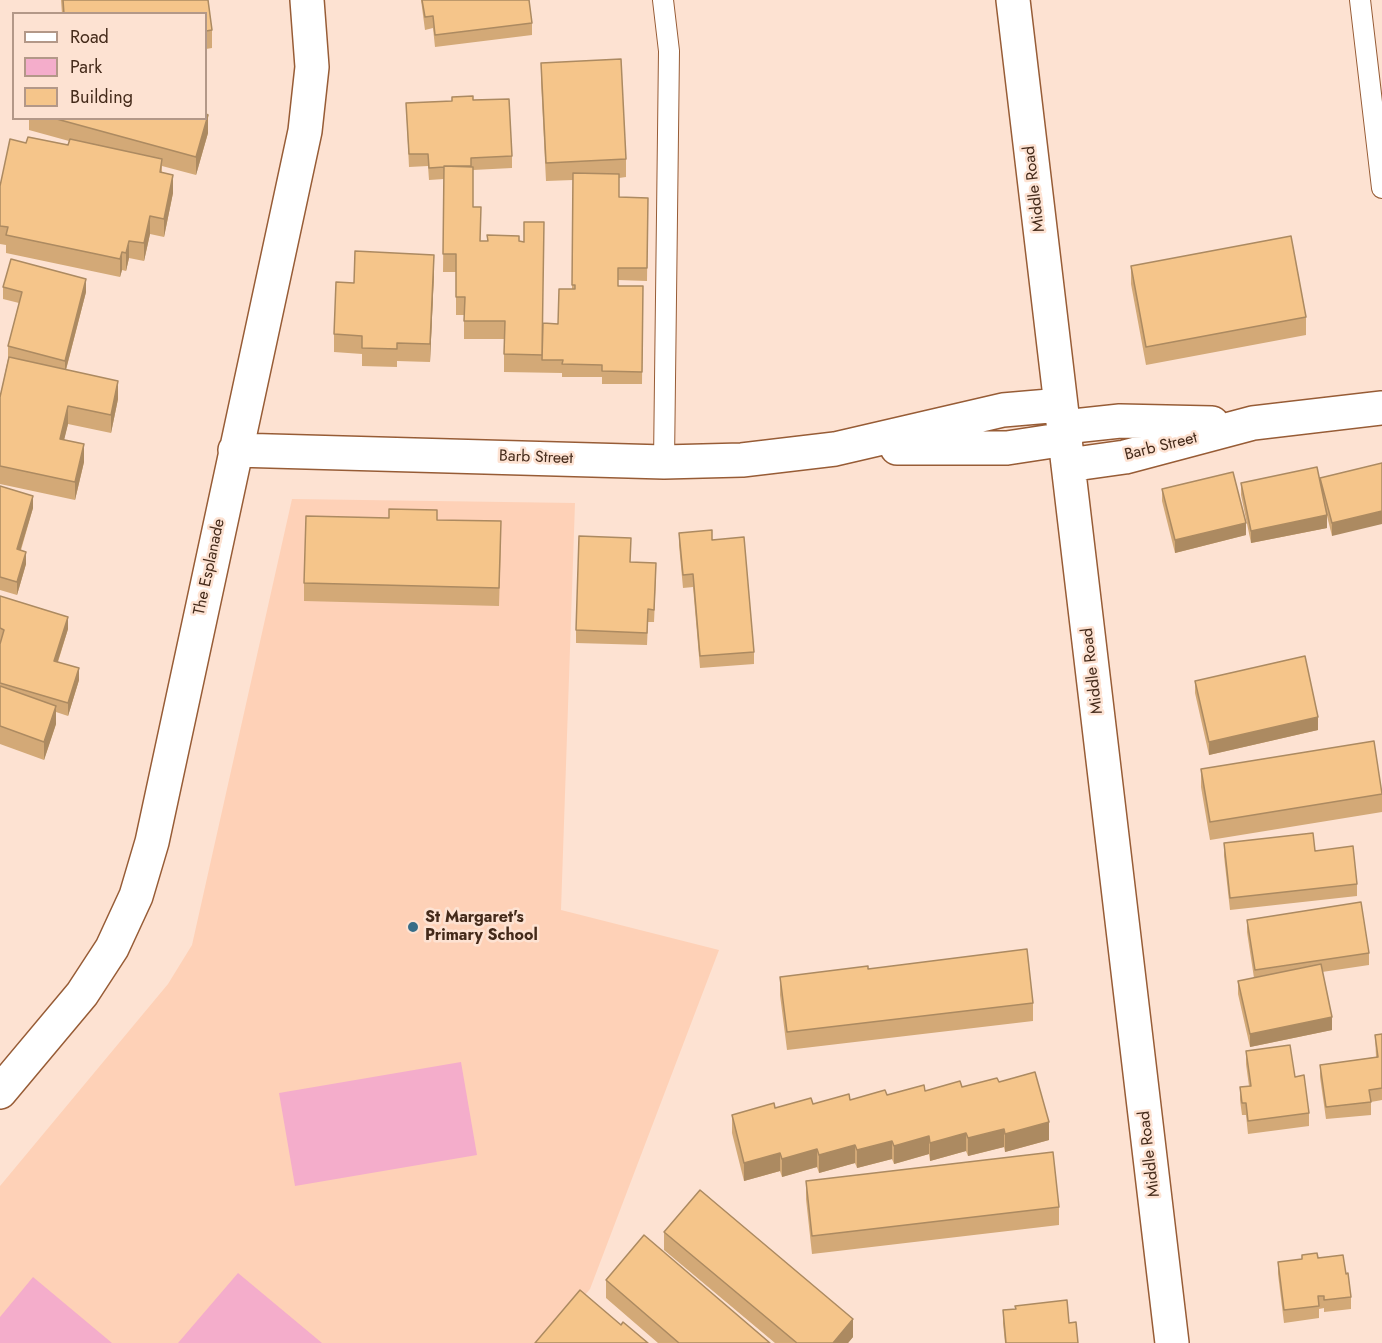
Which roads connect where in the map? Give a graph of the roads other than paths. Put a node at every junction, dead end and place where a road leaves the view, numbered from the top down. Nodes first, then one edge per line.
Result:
1 (307, 0) edge
2 (663, 0) edge
3 (1013, 0) edge
4 (1360, 0) edge
5 (1382, 188) edge
6 (1382, 408) edge
7 (1065, 434) junction
8 (235, 450) junction
9 (664, 462) junction
10 (0, 1092) edge
11 (1172, 1343) edge

1 - 8 street, The Esplanade
2 - 9 lane
3 - 7 street, Middle Road
4 - 5 lane
6 - 7 street, Barb Street
7 - 9 street, Barb Street
7 - 11 street, Middle Road
8 - 9 street, Barb Street
8 - 10 street, The Esplanade

